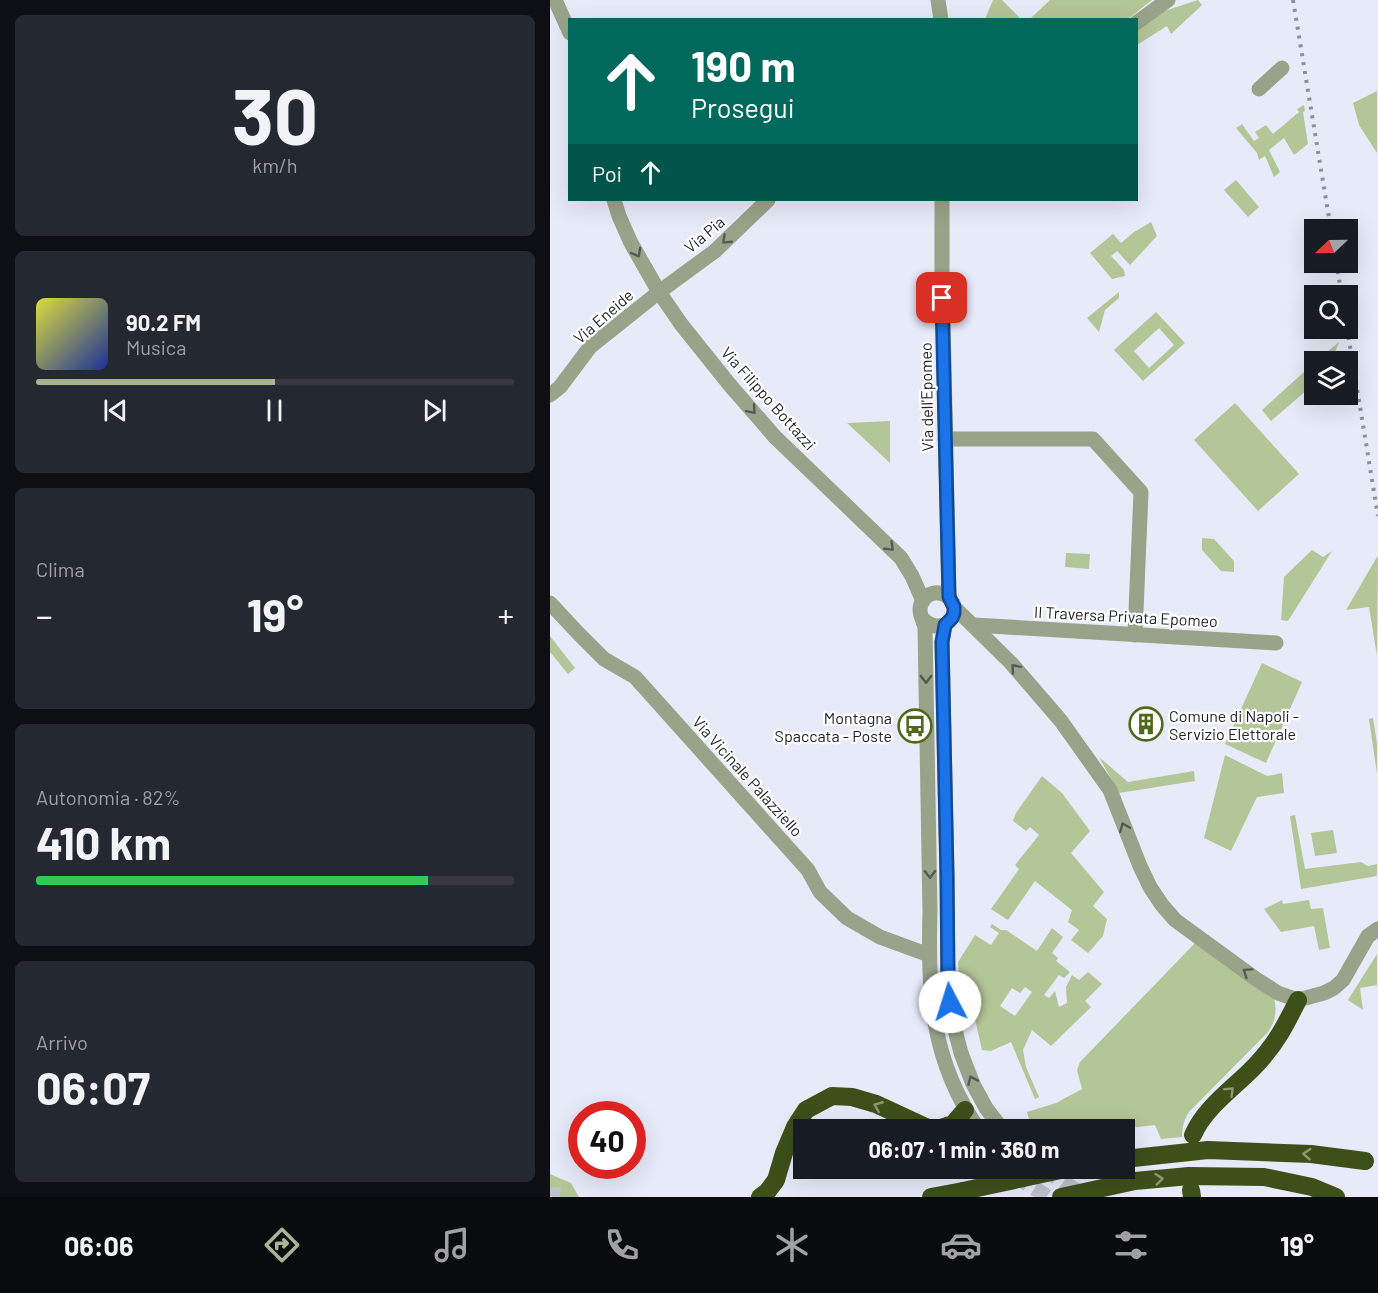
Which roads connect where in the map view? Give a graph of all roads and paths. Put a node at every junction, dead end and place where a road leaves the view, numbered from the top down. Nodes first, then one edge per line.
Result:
1 (555, 0) edge
2 (938, 0) edge
3 (1168, 0) edge
4 (941, 18) edge
5 (1138, 22) edge
6 (568, 29) edge
7 (1282, 68) dead end
8 (1259, 89) dead end
9 (614, 201) edge
10 (767, 201) edge
11 (942, 201) edge
12 (659, 292) junction
13 (550, 395) edge
14 (945, 440) junction
15 (947, 557) junction
16 (927, 597) junction
17 (550, 603) edge
18 (956, 615) junction
19 (924, 620) junction
20 (1135, 635) junction
21 (1276, 643) dead end
22 (1378, 929) edge
23 (929, 955) junction
24 (1298, 1000) junction
25 (965, 1110) junction
26 (800, 1119) edge
27 (909, 1119) edge
28 (957, 1119) edge
29 (971, 1119) edge
30 (994, 1119) edge
31 (793, 1130) edge
32 (1193, 1136) dead end
33 (1135, 1158) edge
34 (1371, 1163) edge
35 (1019, 1179) tunnel mouth
36 (760, 1197) edge
37 (931, 1197) edge
38 (1061, 1197) edge
39 (1336, 1197) edge

1 - 6 street
2 - 4 street
3 - 5 street
7 - 8 street
9 -> 12 street, Via Filippo Bottazzi
10 -> 12 street, Via Pia
11 - 14 street, Via dell'Epomeo
12 - 13 street, Via Eneide
12 -> 16 street, Via Filippo Bottazzi
14 - 15 street, Via dell'Epomeo
14 - 20 street
15 - 16 street, Via dell'Epomeo
15 - 18 street, Via dell'Epomeo
16 - 18 street
16 - 19 street
17 - 23 street, Via Vicinale Palazziello
18 - 19 street
18 - 20 street, II Traversa Privata Epomeo
24 -> 18 street
30 -> 18 street, Via dell'Epomeo
19 -> 23 street
20 - 21 street, II Traversa Privata Epomeo
22 - 24 street
23 - 25 street
32 -> 24 highway
25 - 28 highway
25 - 29 street
27 -> 26 highway
31 -> 36 highway
34 -> 33 highway, bridge
35 - 37 highway, bridge
38 -> 39 highway, bridge

